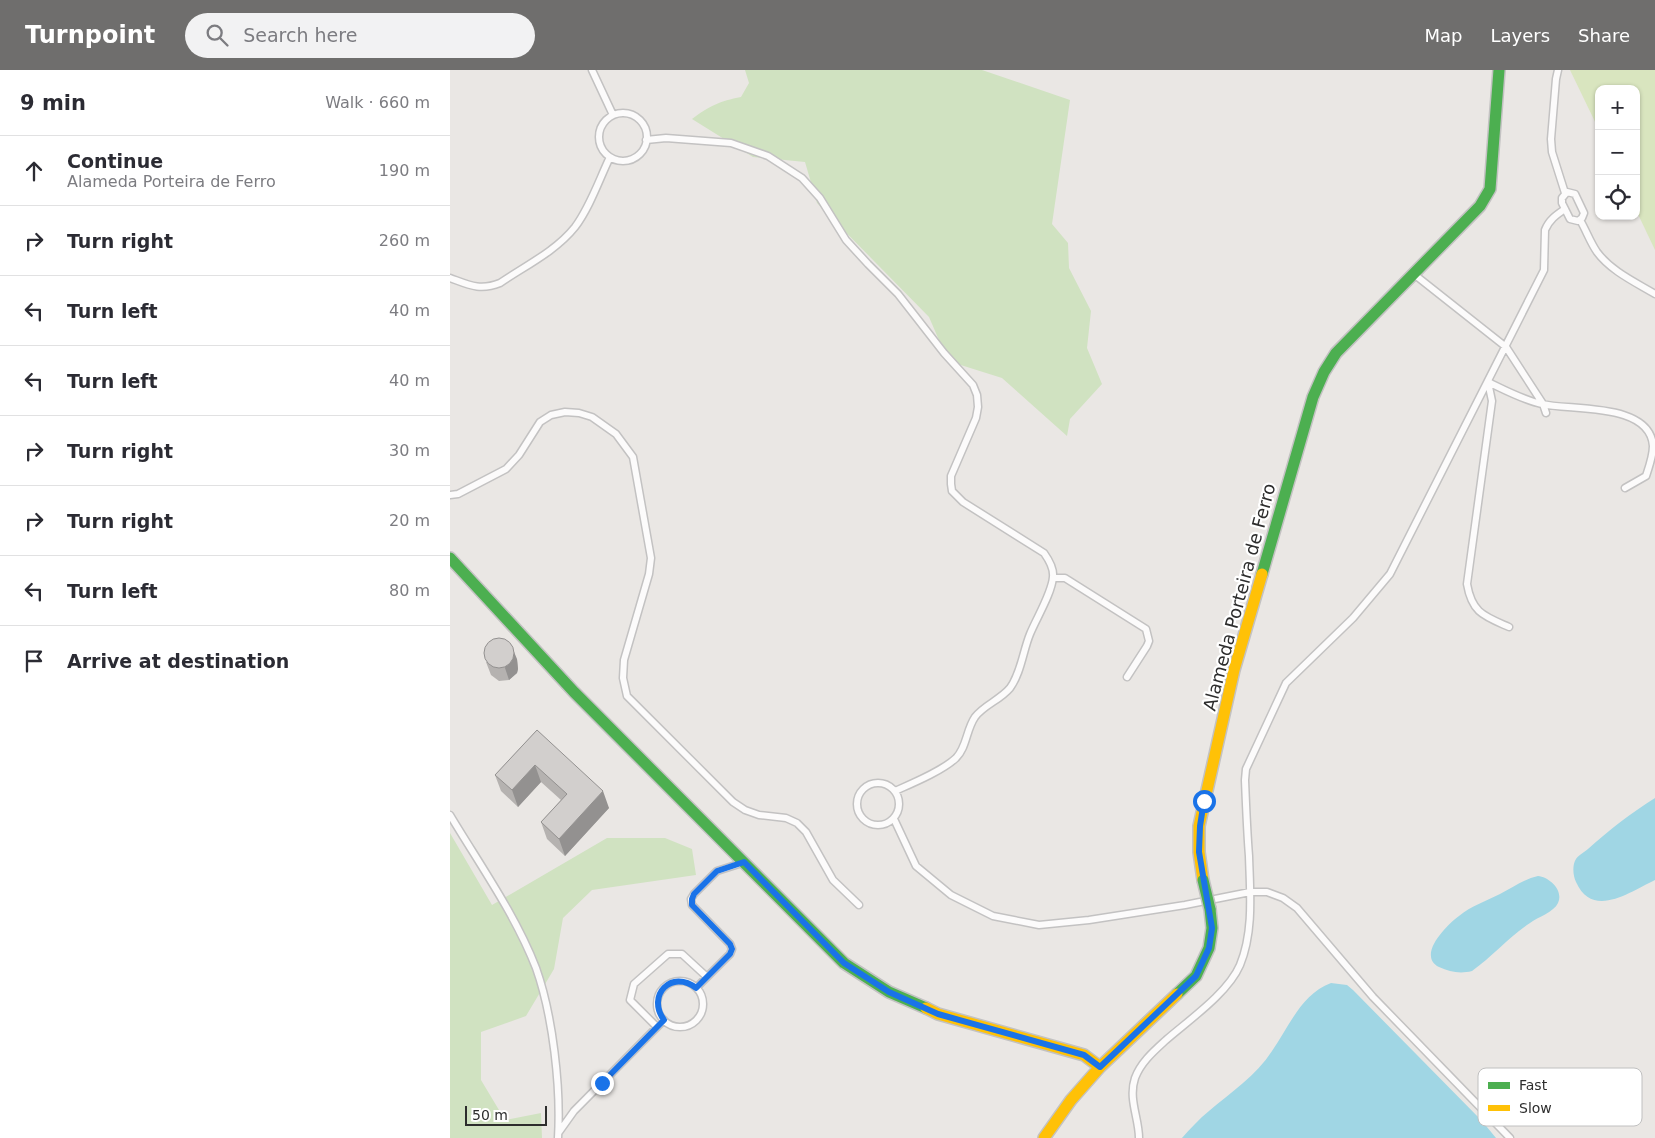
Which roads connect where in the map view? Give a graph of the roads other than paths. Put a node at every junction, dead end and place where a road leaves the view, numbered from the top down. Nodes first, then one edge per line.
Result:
1 (592, 70) edge
2 (1499, 70) edge
3 (1558, 70) edge
4 (613, 115) junction
5 (646, 140) junction
6 (610, 157) junction
7 (1565, 193) junction
8 (1565, 209) junction
9 (1580, 220) junction
10 (1414, 274) junction
11 (450, 278) edge
12 (1655, 294) edge
13 (1506, 347) junction
14 (1488, 382) junction
15 (1543, 404) junction
16 (1546, 414) dead end
17 (1625, 488) dead end
18 (450, 495) edge
19 (450, 558) edge
20 (1053, 578) junction
21 (1509, 627) dead end
22 (1127, 677) dead end
23 (895, 792) junction
24 (450, 815) edge
25 (894, 819) junction
26 (744, 862) junction
27 (1250, 892) junction
28 (859, 905) dead end
29 (707, 977) junction
30 (696, 988) junction
31 (664, 1020) junction
32 (657, 1027) junction
33 (1100, 1067) junction
34 (1478, 1105) edge
35 (1498, 1126) edge
36 (558, 1136) edge
37 (1044, 1138) edge
38 (1139, 1138) edge
39 (1510, 1138) edge

1 - 4 lane
2 - 10 street, Alameda Porteira de Ferro
3 - 7 lane
4 - 5 lane
4 - 6 lane
5 - 6 lane
5 - 20 lane
6 - 11 lane
7 - 8 lane
7 - 9 lane
8 - 9 lane
8 - 13 lane
9 - 12 lane
10 - 13 lane
10 - 33 street, Alameda Porteira de Ferro, bridge
13 - 14 lane
13 - 15 lane
14 - 15 lane
14 - 21 lane
14 - 27 lane
15 - 16 lane
15 - 17 lane
18 - 28 lane
19 - 26 street
20 - 22 lane
20 - 23 lane
23 - 25 lane
23 - 25 lane
24 - 36 lane
25 - 27 lane
26 - 29 lane
26 - 33 street
27 - 34 lane
27 - 38 lane
29 - 30 lane
29 - 32 lane
30 - 31 lane
30 - 31 lane
31 - 32 lane
32 - 36 lane
33 - 37 street, Alameda Porteira de Ferro
35 - 39 lane

